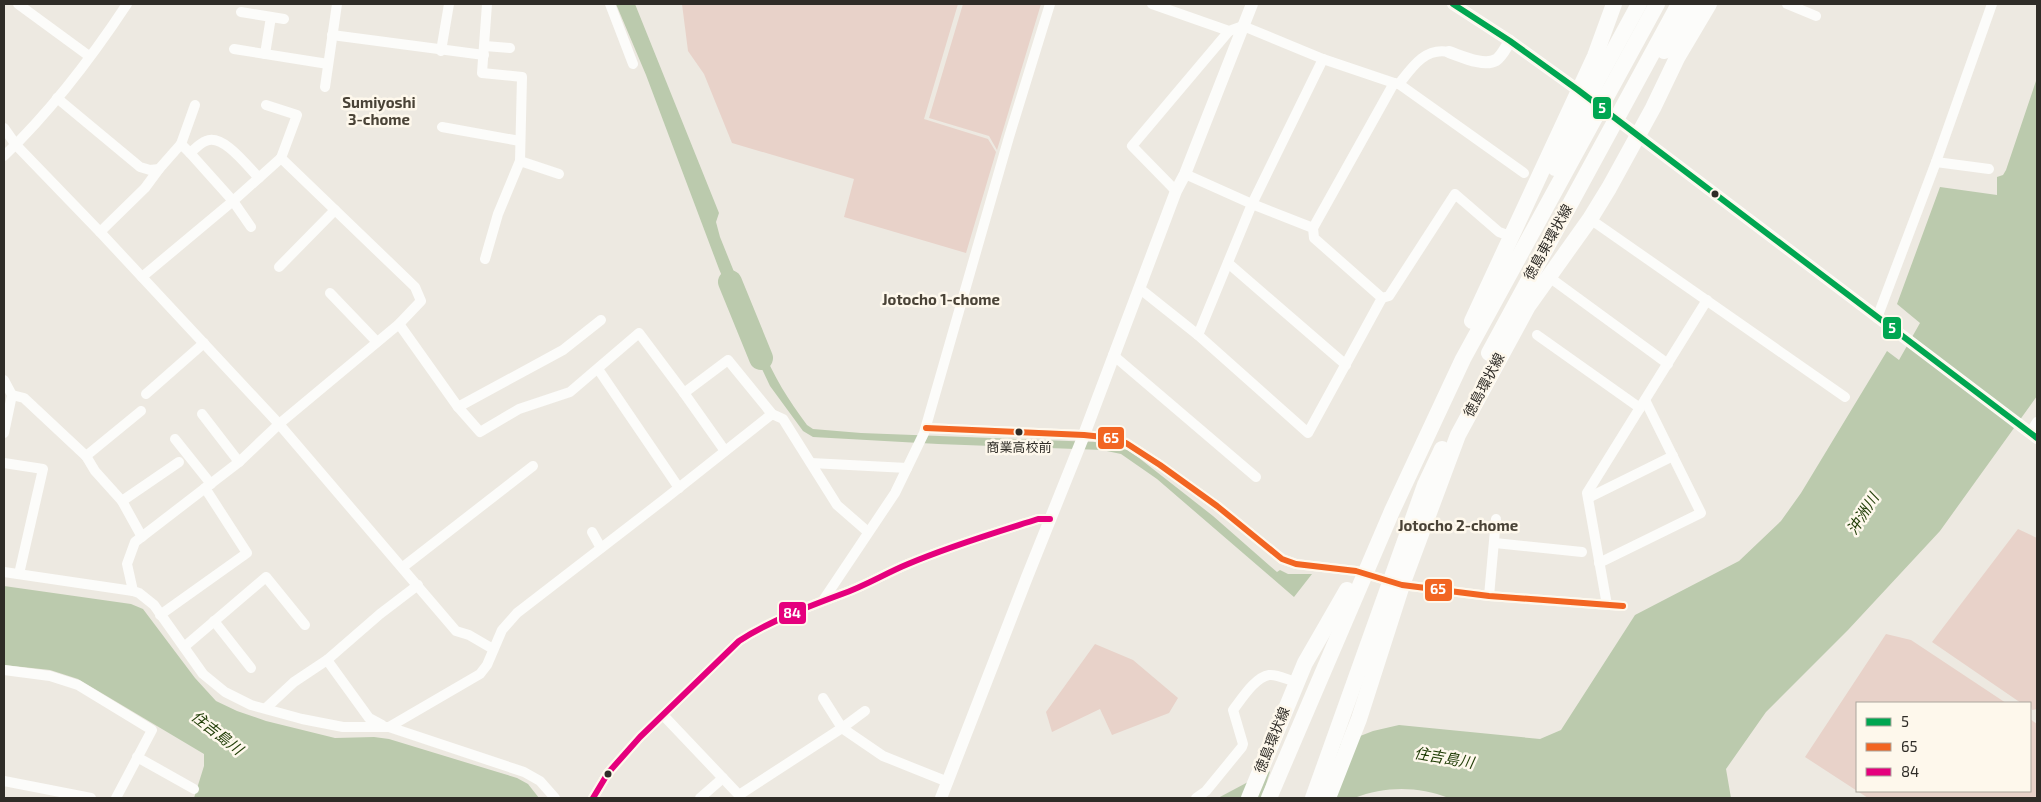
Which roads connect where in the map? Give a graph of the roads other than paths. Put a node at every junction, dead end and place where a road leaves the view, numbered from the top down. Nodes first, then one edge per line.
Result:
1 (18, 4) edge
2 (127, 4) edge
3 (337, 4) edge
4 (449, 4) edge
5 (487, 4) edge
6 (610, 4) edge
7 (1050, 4) edge
8 (1152, 4) edge
9 (1252, 4) edge
10 (1453, 4) edge
11 (1614, 4) edge
12 (1624, 4) edge
13 (1639, 4) edge
14 (1657, 4) edge
15 (1678, 4) edge
16 (1693, 4) edge
17 (1709, 4) edge
18 (1787, 4) edge
19 (1992, 4) edge
20 (241, 12) dead end
21 (1816, 16) dead end
22 (271, 17) junction
23 (284, 19) dead end
24 (1243, 26) junction
25 (1229, 31) junction
26 (332, 35) junction
27 (1510, 41) junction
28 (234, 48) dead end
29 (510, 48) dead end
30 (441, 51) junction
31 (484, 51) junction
32 (1449, 52) joint
33 (265, 54) junction
34 (89, 56) junction
35 (1595, 56) junction
36 (1323, 59) junction
37 (328, 64) junction
38 (633, 64) dead end
39 (1397, 84) junction
40 (325, 87) dead end
41 (1578, 90) junction
42 (57, 98) junction
43 (266, 105) dead end
44 (195, 106) dead end
45 (442, 127) dead end
46 (4, 128) edge
47 (1638, 135) junction
48 (520, 142) junction
49 (181, 144) junction
50 (16, 145) junction
51 (190, 153) junction
52 (4, 156) edge
53 (281, 158) junction
54 (520, 161) junction
55 (1936, 162) junction
56 (160, 169) junction
57 (1989, 169) dead end
58 (1524, 173) dead end
59 (559, 174) dead end
60 (1185, 174) junction
61 (259, 178) junction
62 (1578, 186) junction
63 (1176, 191) junction
64 (233, 201) junction
65 (1252, 204) junction
66 (336, 210) junction
67 (1590, 219) junction
68 (251, 227) dead end
69 (1313, 228) junction
70 (100, 232) junction
71 (1510, 236) junction
72 (485, 259) dead end
73 (1228, 263) junction
74 (279, 267) dead end
75 (1509, 273) junction
76 (142, 277) junction
77 (1549, 277) junction
78 (1139, 288) junction
79 (330, 293) dead end
80 (1382, 298) junction
81 (1708, 300) junction
82 (1877, 318) junction
83 (601, 320) dead end
84 (399, 324) junction
85 (1198, 335) junction
86 (1537, 335) dead end
87 (377, 342) junction
88 (204, 343) junction
89 (1113, 355) junction
90 (1346, 364) junction
91 (1668, 364) junction
92 (598, 370) junction
93 (4, 380) edge
94 (684, 393) junction
95 (146, 394) dead end
96 (12, 395) junction
97 (1845, 398) dead end
98 (1643, 404) junction
99 (458, 407) junction
100 (140, 411) dead end
101 (202, 414) dead end
102 (772, 414) junction
103 (279, 424) junction
104 (2032, 430) edge
105 (925, 431) junction
106 (4, 433) edge
107 (175, 439) dead end
108 (1081, 442) junction
109 (725, 451) junction
110 (86, 456) junction
111 (1673, 456) junction
112 (179, 462) dead end
113 (238, 462) junction
114 (4, 463) edge
115 (811, 463) junction
116 (534, 466) dead end
117 (908, 468) junction
118 (1256, 478) dead end
119 (208, 486) junction
120 (679, 488) junction
121 (1588, 498) junction
122 (122, 501) junction
123 (1050, 519) junction
124 (1496, 519) dead end
125 (592, 532) dead end
126 (868, 532) junction
127 (142, 537) junction
128 (1495, 543) junction
129 (601, 548) junction
130 (1582, 552) dead end
131 (1599, 563) junction
132 (403, 567) junction
133 (1356, 571) junction
134 (4, 572) edge
135 (19, 574) junction
136 (418, 585) junction
137 (1402, 585) junction
138 (133, 591) junction
139 (1489, 596) junction
140 (824, 599) junction
141 (1607, 605) junction
142 (1623, 606) dead end
143 (160, 615) junction
144 (214, 621) junction
145 (305, 625) dead end
146 (184, 647) junction
147 (493, 649) junction
148 (327, 660) junction
149 (251, 668) dead end
150 (4, 670) edge
151 (1296, 682) junction
152 (823, 698) dead end
153 (266, 708) junction
154 (865, 711) dead end
155 (663, 715) junction
156 (386, 727) junction
157 (842, 728) junction
158 (137, 757) junction
159 (723, 778) junction
160 (4, 781) edge
161 (948, 782) junction
162 (194, 789) dead end
163 (91, 798) edge
164 (116, 798) edge
165 (555, 798) edge
166 (593, 798) edge
167 (700, 798) edge
168 (941, 798) edge
169 (1196, 798) edge
170 (1249, 798) edge
171 (1269, 798) edge
172 (1313, 798) edge
173 (1328, 798) edge

1 - 34 street
2 - 34 street
3 - 26 street
4 - 30 street
5 - 31 street
6 - 38 street
7 - 105 street
8 - 25 street
9 - 24 street
10 - 27 street
11 - 35 main road, 徳島環状線
12 - 35 main road
13 - 75 main road
14 - 75 main road, 徳島環状線
15 - 62 main road, 徳島東環状線
16 - 62 main road
17 - 47 main road, 徳島環状線
18 - 21 street
19 - 55 street
20 - 22 street
22 - 23 street
22 - 33 street
24 - 25 street
24 - 36 street
24 - 60 street
25 - 63 street
26 - 30 street
26 - 37 street
27 - 32 street
27 - 41 street
28 - 33 street
29 - 31 street
30 - 31 street
31 - 48 street
32 - 39 street
33 - 37 street
34 - 42 street
35 - 41 main road, 徳島環状線
36 - 39 street
36 - 65 street
37 - 40 street
39 - 58 street
39 - 69 street
41 - 47 street
41 - 71 main road, 徳島環状線
42 - 50 street
42 - 56 street
43 - 53 street
44 - 49 street
45 - 48 street
46 - 50 street
47 - 67 main road, 徳島環状線
47 - 82 street
48 - 54 street
49 - 51 street
49 - 56 street
50 - 52 street
50 - 70 street
51 - 61 street
51 - 64 street
53 - 61 street
53 - 66 street
54 - 59 street
54 - 72 street
55 - 57 street
55 - 82 street
56 - 70 street
60 - 63 street
60 - 65 street
61 - 64 street
62 - 172 main road, 徳島東環状線
63 - 78 street
64 - 68 street
64 - 76 street
65 - 69 street
65 - 73 street
66 - 74 street
66 - 84 street
67 - 77 main road, 徳島環状線
67 - 81 street
69 - 80 street
70 - 76 street
71 - 80 street
71 - 133 main road, 徳島環状線
73 - 85 street
73 - 90 street
75 - 171 main road, 徳島環状線
76 - 88 street
77 - 91 street
77 - 137 main road, 徳島環状線
78 - 85 street
78 - 89 street
79 - 87 street
80 - 90 street
81 - 91 street
81 - 97 street
82 - 104 street
83 - 99 street
84 - 87 street
84 - 99 street
85 - 90 street
86 - 98 street
87 - 103 street
88 - 95 street
88 - 103 street
89 - 108 street
89 - 118 street
91 - 98 street
92 - 94 street
92 - 99 street
92 - 120 street
93 - 96 street
94 - 102 street
94 - 109 street
96 - 106 street
96 - 110 street
98 - 111 street
98 - 121 street
100 - 110 street
101 - 113 street
102 - 109 street
102 - 115 street
103 - 113 street
103 - 132 street
105 - 108 street
105 - 117 street
107 - 119 street
108 - 123 street
108 - 133 street
109 - 120 street
110 - 122 street
111 - 121 street
111 - 131 street
112 - 122 street
113 - 119 street
114 - 135 street
115 - 117 street
115 - 126 street
116 - 132 street
117 - 126 street
119 - 127 street
119 - 143 street
120 - 129 street
121 - 131 street
122 - 127 street
123 - 140 street
123 - 161 street
124 - 128 street
125 - 129 street
126 - 140 street
127 - 138 street
128 - 130 street
128 - 139 street
129 - 147 street
131 - 141 street
132 - 136 street
133 - 137 street
133 - 151 main road, 徳島環状線
134 - 135 street
135 - 138 street
136 - 147 street
136 - 148 street
137 - 139 street
137 - 173 main road, 徳島環状線
138 - 143 street
139 - 141 street
140 - 155 street
141 - 142 street
143 - 146 street
144 - 145 street
144 - 146 street
144 - 149 street
146 - 153 street
147 - 156 street
148 - 153 street
148 - 156 street
150 - 158 street
151 - 169 street
151 - 170 main road, 徳島環状線
152 - 157 street
153 - 156 street
154 - 157 street
155 - 159 street
155 - 166 street
156 - 165 street
157 - 159 street
157 - 161 street
158 - 162 street
158 - 164 street
159 - 167 street
160 - 163 street
161 - 168 street

